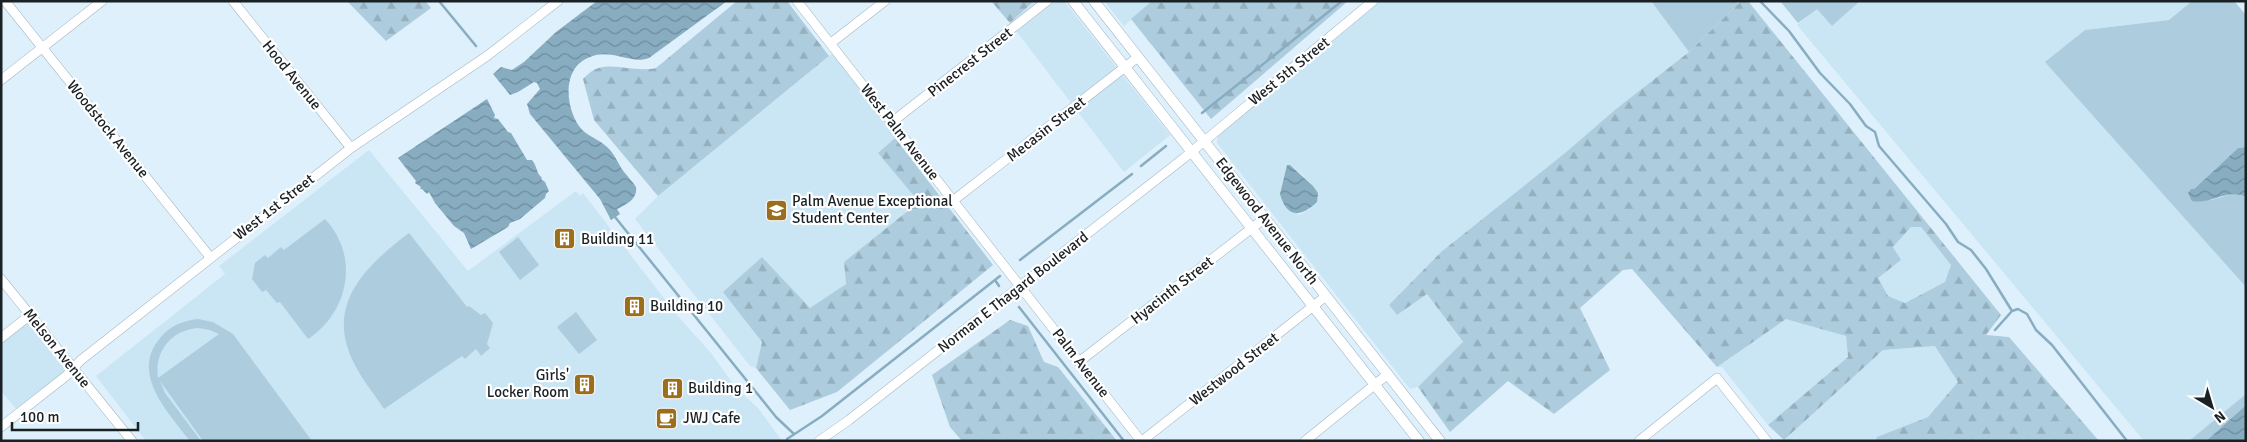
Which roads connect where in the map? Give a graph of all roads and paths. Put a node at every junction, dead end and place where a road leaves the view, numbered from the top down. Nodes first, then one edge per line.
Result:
1 (5, 1) edge
2 (102, 1) edge
3 (233, 1) edge
4 (558, 1) edge
5 (797, 1) edge
6 (885, 1) edge
7 (1047, 1) edge
8 (1073, 1) edge
9 (1094, 1) edge
10 (1374, 1) edge
11 (831, 43) junction
12 (43, 48) junction
13 (1138, 57) junction
14 (1125, 67) junction
15 (1, 80) edge
16 (892, 122) junction
17 (1204, 140) junction
18 (351, 148) junction
19 (1191, 151) junction
20 (954, 200) junction
21 (1265, 218) junction
22 (1251, 228) junction
23 (210, 257) junction
24 (1, 279) edge
25 (1021, 286) junction
26 (1326, 296) junction
27 (1313, 306) junction
28 (30, 315) junction
29 (1, 338) edge
30 (1080, 362) junction
31 (73, 368) junction
32 (1388, 374) junction
33 (1375, 385) junction
34 (1, 427) edge
35 (132, 441) edge
36 (819, 441) edge
37 (1141, 441) edge
38 (1305, 441) edge
39 (1419, 441) edge
40 (1440, 441) edge
41 (1639, 441) edge
42 (1767, 441) edge

1 - 12 street, Woodstock Avenue
2 - 12 street
3 - 18 street, Hood Avenue
4 - 18 street, West 1st Street
5 - 11 street, West Palm Avenue
6 - 11 street
7 - 16 street, Pinecrest Street
8 - 14 main road, Edgewood Avenue North
9 - 13 main road, Edgewood Avenue North
10 - 17 street, West 5th Street
11 - 16 street, West Palm Avenue
12 - 15 street
12 - 23 street, Woodstock Avenue
13 - 14 street, Mecasin Street
13 - 17 main road, Edgewood Avenue North
14 - 19 main road, Edgewood Avenue North
14 - 20 street, Mecasin Street
16 - 20 street, West Palm Avenue
17 - 19 street, Norman E Thagard Boulevard
17 - 21 main road, Edgewood Avenue North
18 - 23 street, West 1st Street
19 - 22 main road, Edgewood Avenue North
19 - 25 street, Norman E Thagard Boulevard
20 - 25 street, West Palm Avenue
21 - 22 street, Hyacinth Street
21 - 26 main road, Edgewood Avenue North
22 - 27 main road, Edgewood Avenue North
22 - 30 street, Hyacinth Street
23 - 31 street, West 1st Street
24 - 28 street, Melson Avenue
25 - 30 street, Palm Avenue
25 - 36 street, Norman E Thagard Boulevard
26 - 27 street, Westwood Street
26 - 32 main road, Edgewood Avenue North
27 - 33 main road, Edgewood Avenue North
27 - 37 street, Westwood Street
28 - 29 street
28 - 31 street, Melson Avenue
30 - 37 street, Palm Avenue
31 - 34 street, West 1st Street
31 - 35 street, Melson Avenue
32 - 33 street
32 - 40 main road, Edgewood Avenue North
33 - 38 street
33 - 39 main road, Edgewood Avenue North
41 - 42 street

